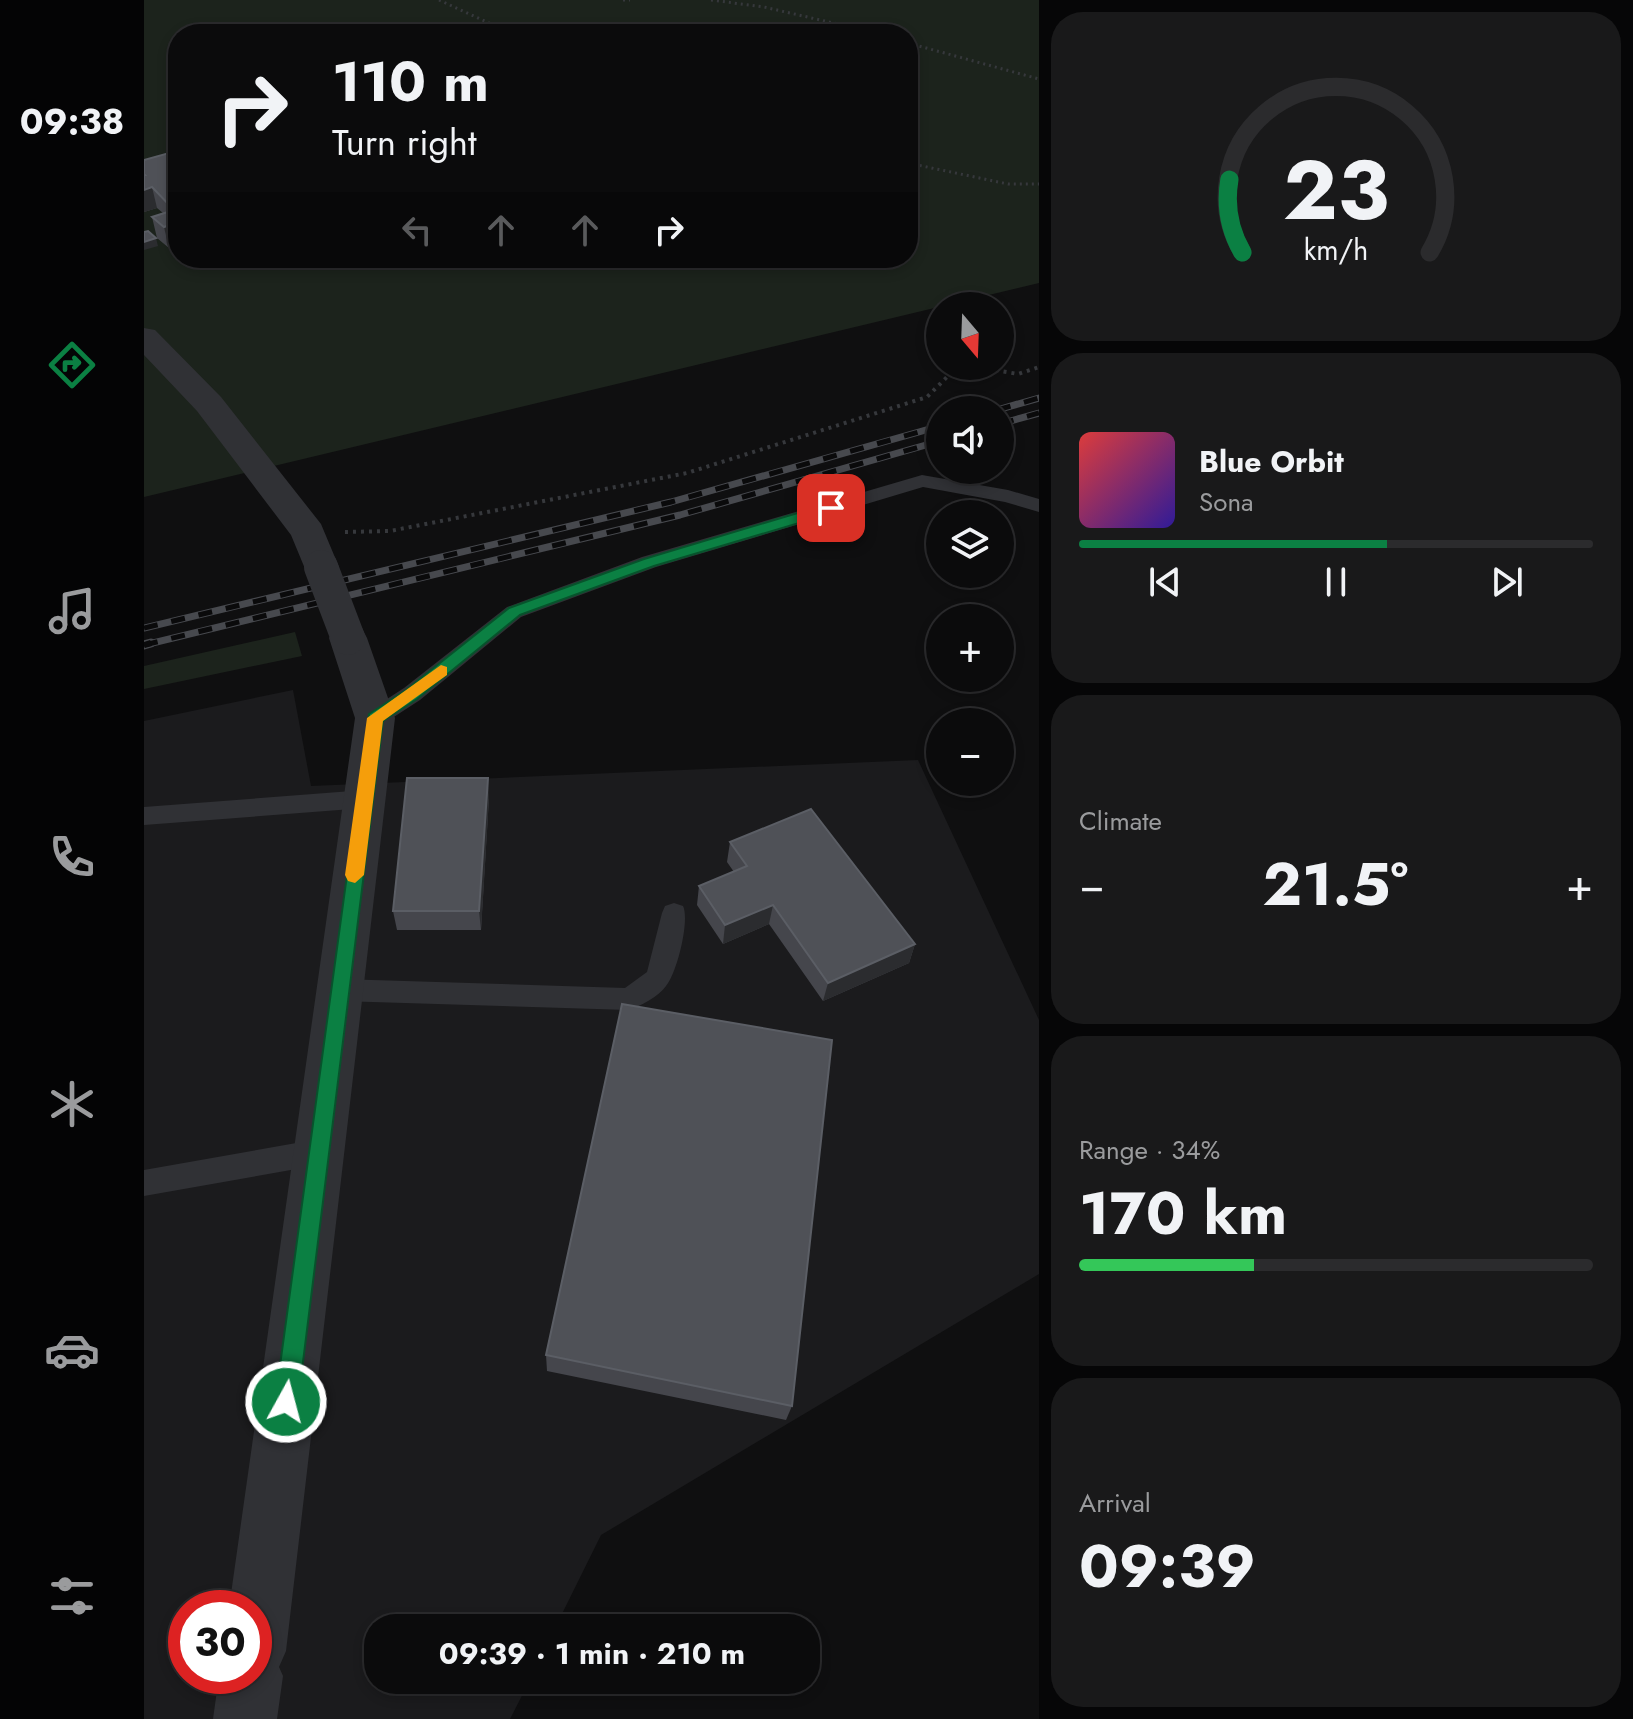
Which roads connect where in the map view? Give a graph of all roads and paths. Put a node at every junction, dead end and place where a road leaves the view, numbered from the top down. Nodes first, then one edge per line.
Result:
1 (439, 0) edge
2 (623, 0) edge
3 (630, 0) edge
4 (711, 0) edge
5 (491, 24) edge
6 (838, 24) edge
7 (918, 46) edge
8 (1039, 79) edge
9 (918, 165) edge
10 (1039, 184) edge
11 (144, 337) edge
12 (1039, 367) edge
13 (1014, 373) edge
14 (944, 380) edge
15 (1039, 506) edge
16 (308, 532) junction
17 (375, 718) junction
18 (365, 799) junction
19 (144, 816) edge
20 (674, 913) dead end
21 (340, 990) junction
22 (319, 1152) junction
23 (144, 1183) edge
24 (262, 1590) edge
25 (248, 1694) edge
26 (245, 1719) edge

1 - 5 path
2 - 3 path
4 - 6 path
7 - 8 path
9 - 10 path
11 - 16 street
12 - 13 path
14 - 16 path
15 - 17 lane
16 - 17 street, bridge
17 - 18 street
18 - 19 lane
18 - 21 street
20 - 21 lane
21 - 22 street
22 - 23 lane
22 - 24 street
25 - 26 street

